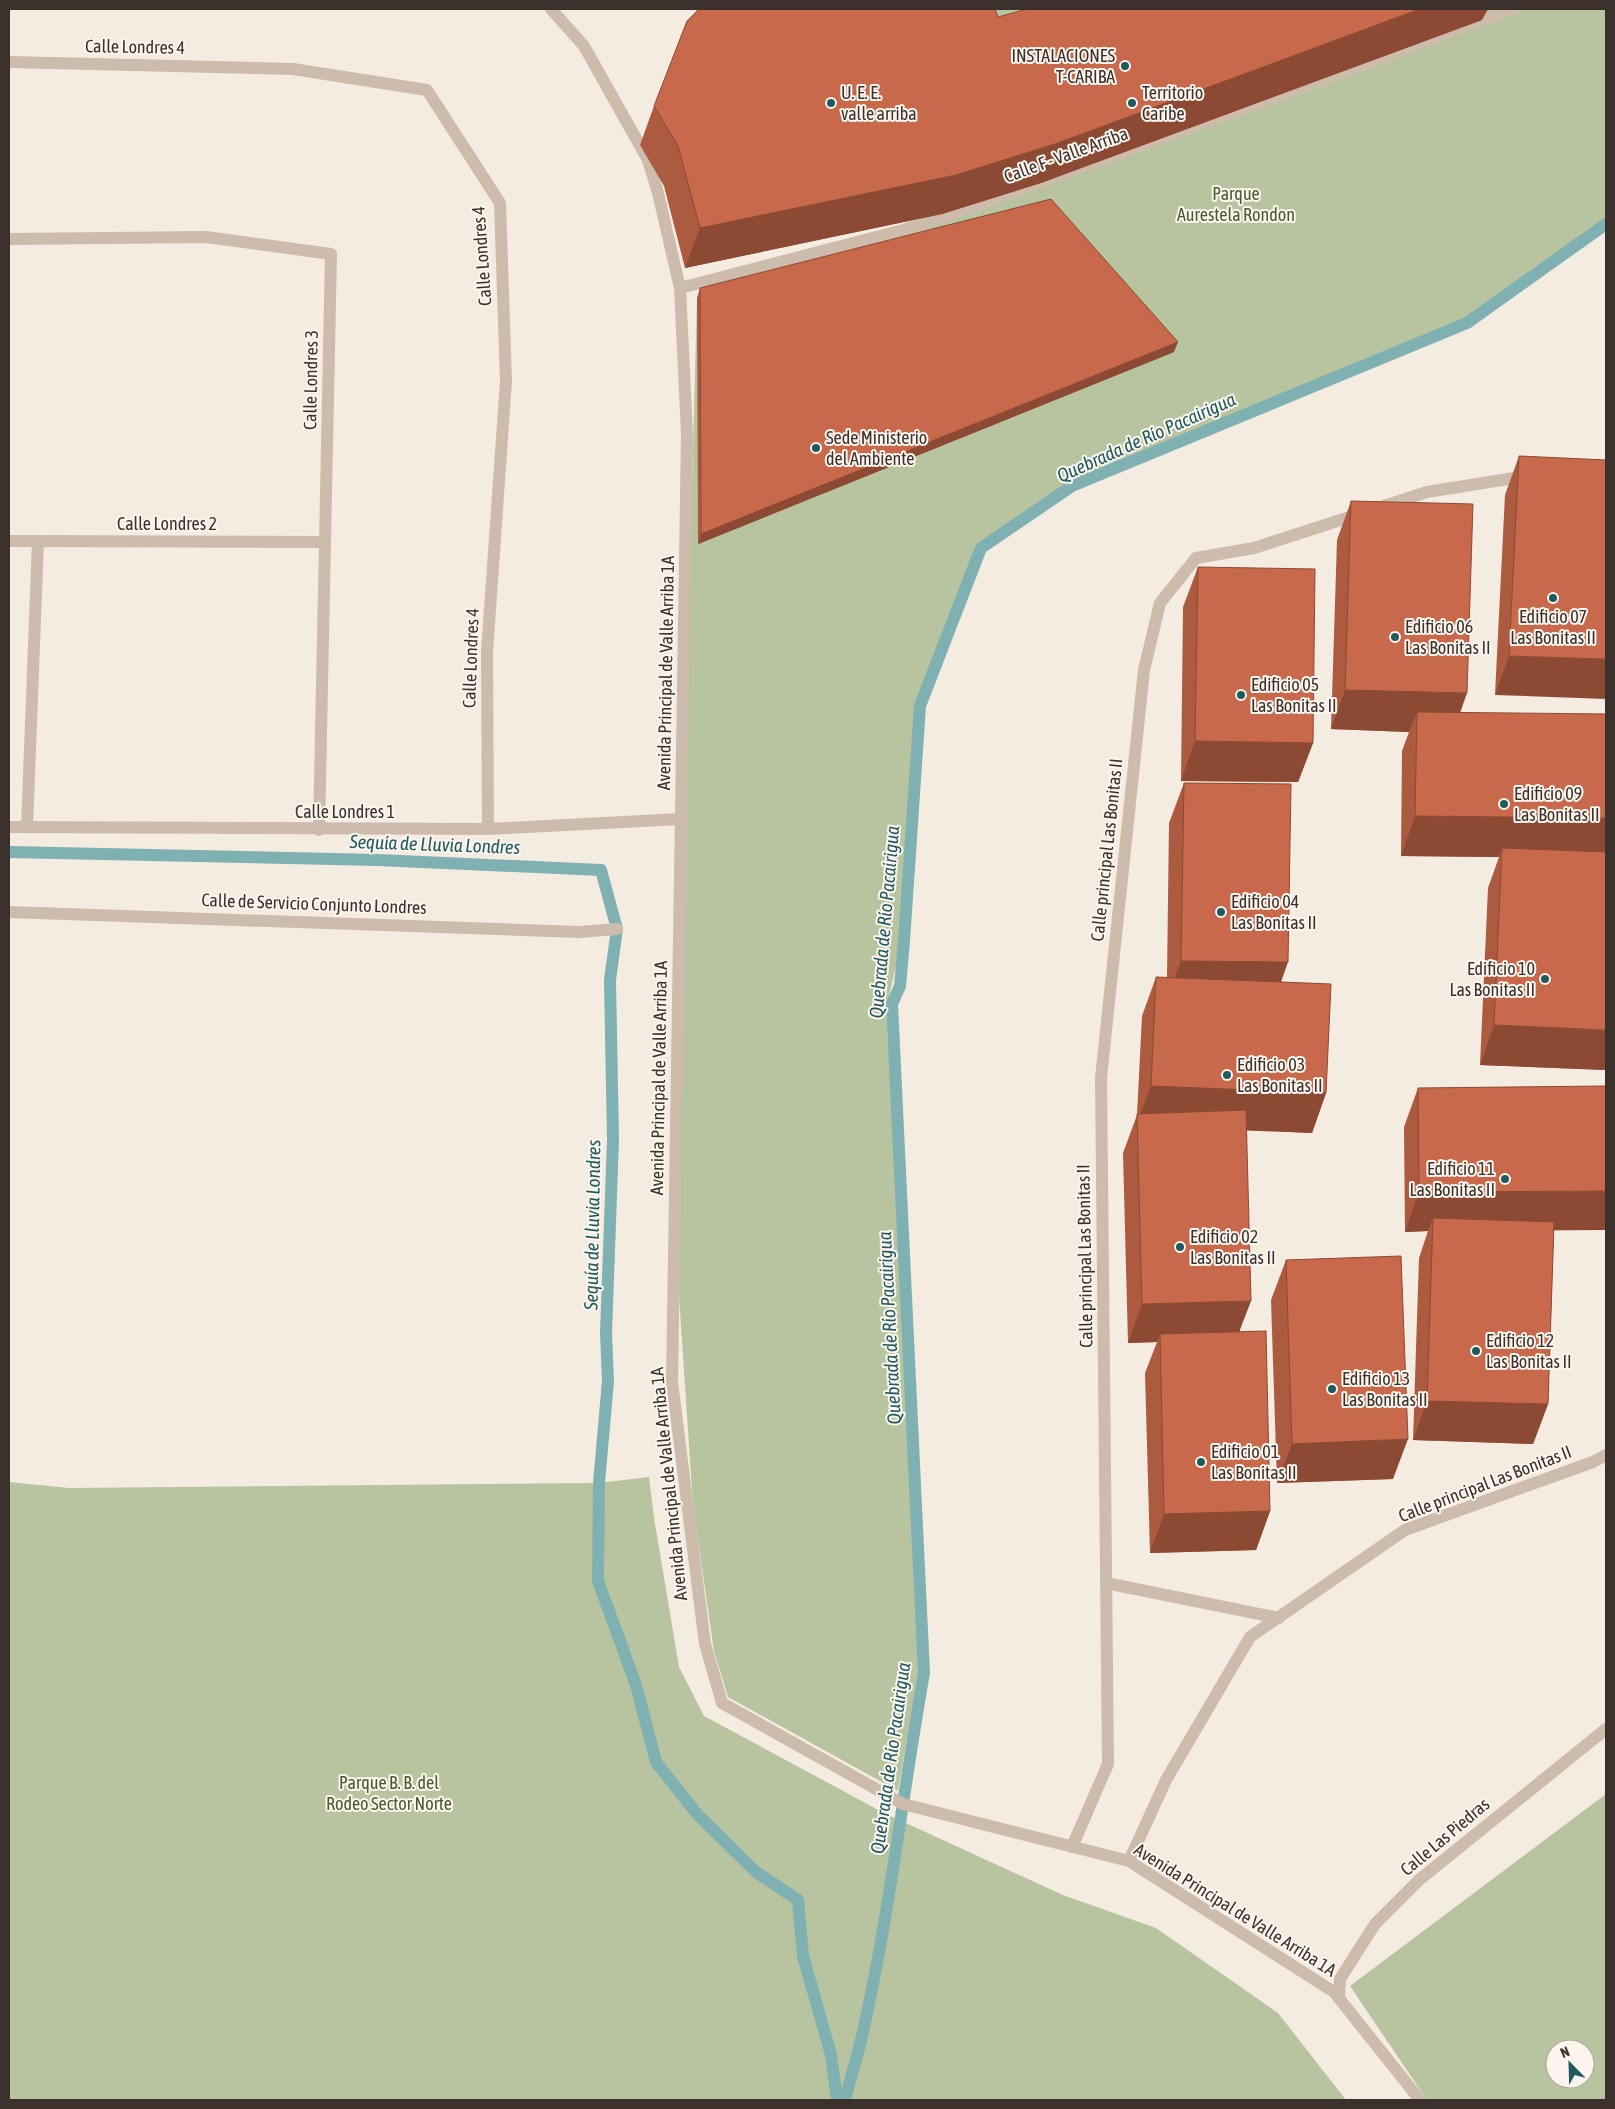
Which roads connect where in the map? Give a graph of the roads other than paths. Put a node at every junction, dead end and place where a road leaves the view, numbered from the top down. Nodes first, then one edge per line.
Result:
1 (551, 9) edge
2 (1512, 9) edge
3 (9, 62) edge
4 (9, 239) edge
5 (680, 288) junction
6 (1542, 475) edge
7 (9, 541) edge
8 (38, 541) junction
9 (325, 542) junction
10 (681, 819) junction
11 (9, 827) edge
12 (27, 827) junction
13 (488, 829) junction
14 (319, 830) junction
15 (9, 912) edge
16 (618, 929) dead end
17 (1606, 1455) edge
18 (1106, 1582) junction
19 (1279, 1618) junction
20 (1606, 1729) edge
21 (1072, 1847) junction
22 (1129, 1861) junction
23 (1339, 1998) junction
24 (1420, 2100) edge

1 - 5 street, Avenida Principal de Valle Arriba 1A
2 - 5 street, Calle F - Valle Arriba
3 - 13 street, Calle Londres 4
4 - 9 street, Calle Londres 3
5 - 10 street, Avenida Principal de Valle Arriba 1A
6 - 18 street, Calle principal Las Bonitas II
7 - 8 street, Calle Londres 2
8 - 9 street, Calle Londres 2
8 - 12 street
9 - 14 street, Calle Londres 3
10 - 13 street, Calle Londres 1
10 - 21 street, Avenida Principal de Valle Arriba 1A
11 - 12 street, Calle Londres 1
12 - 14 street, Calle Londres 1
13 - 14 street, Calle Londres 1
15 - 16 street, Calle de Servicio Conjunto Londres
17 - 19 street, Calle principal Las Bonitas II
18 - 19 street
18 - 21 street, Calle principal Las Bonitas II
19 - 22 street, Calle principal Las Bonitas II
20 - 23 street, Calle Las Piedras
21 - 22 street, Avenida Principal de Valle Arriba 1A
22 - 23 street, Avenida Principal de Valle Arriba 1A
23 - 24 street, Avenida Principal de Valle Arriba 1A

